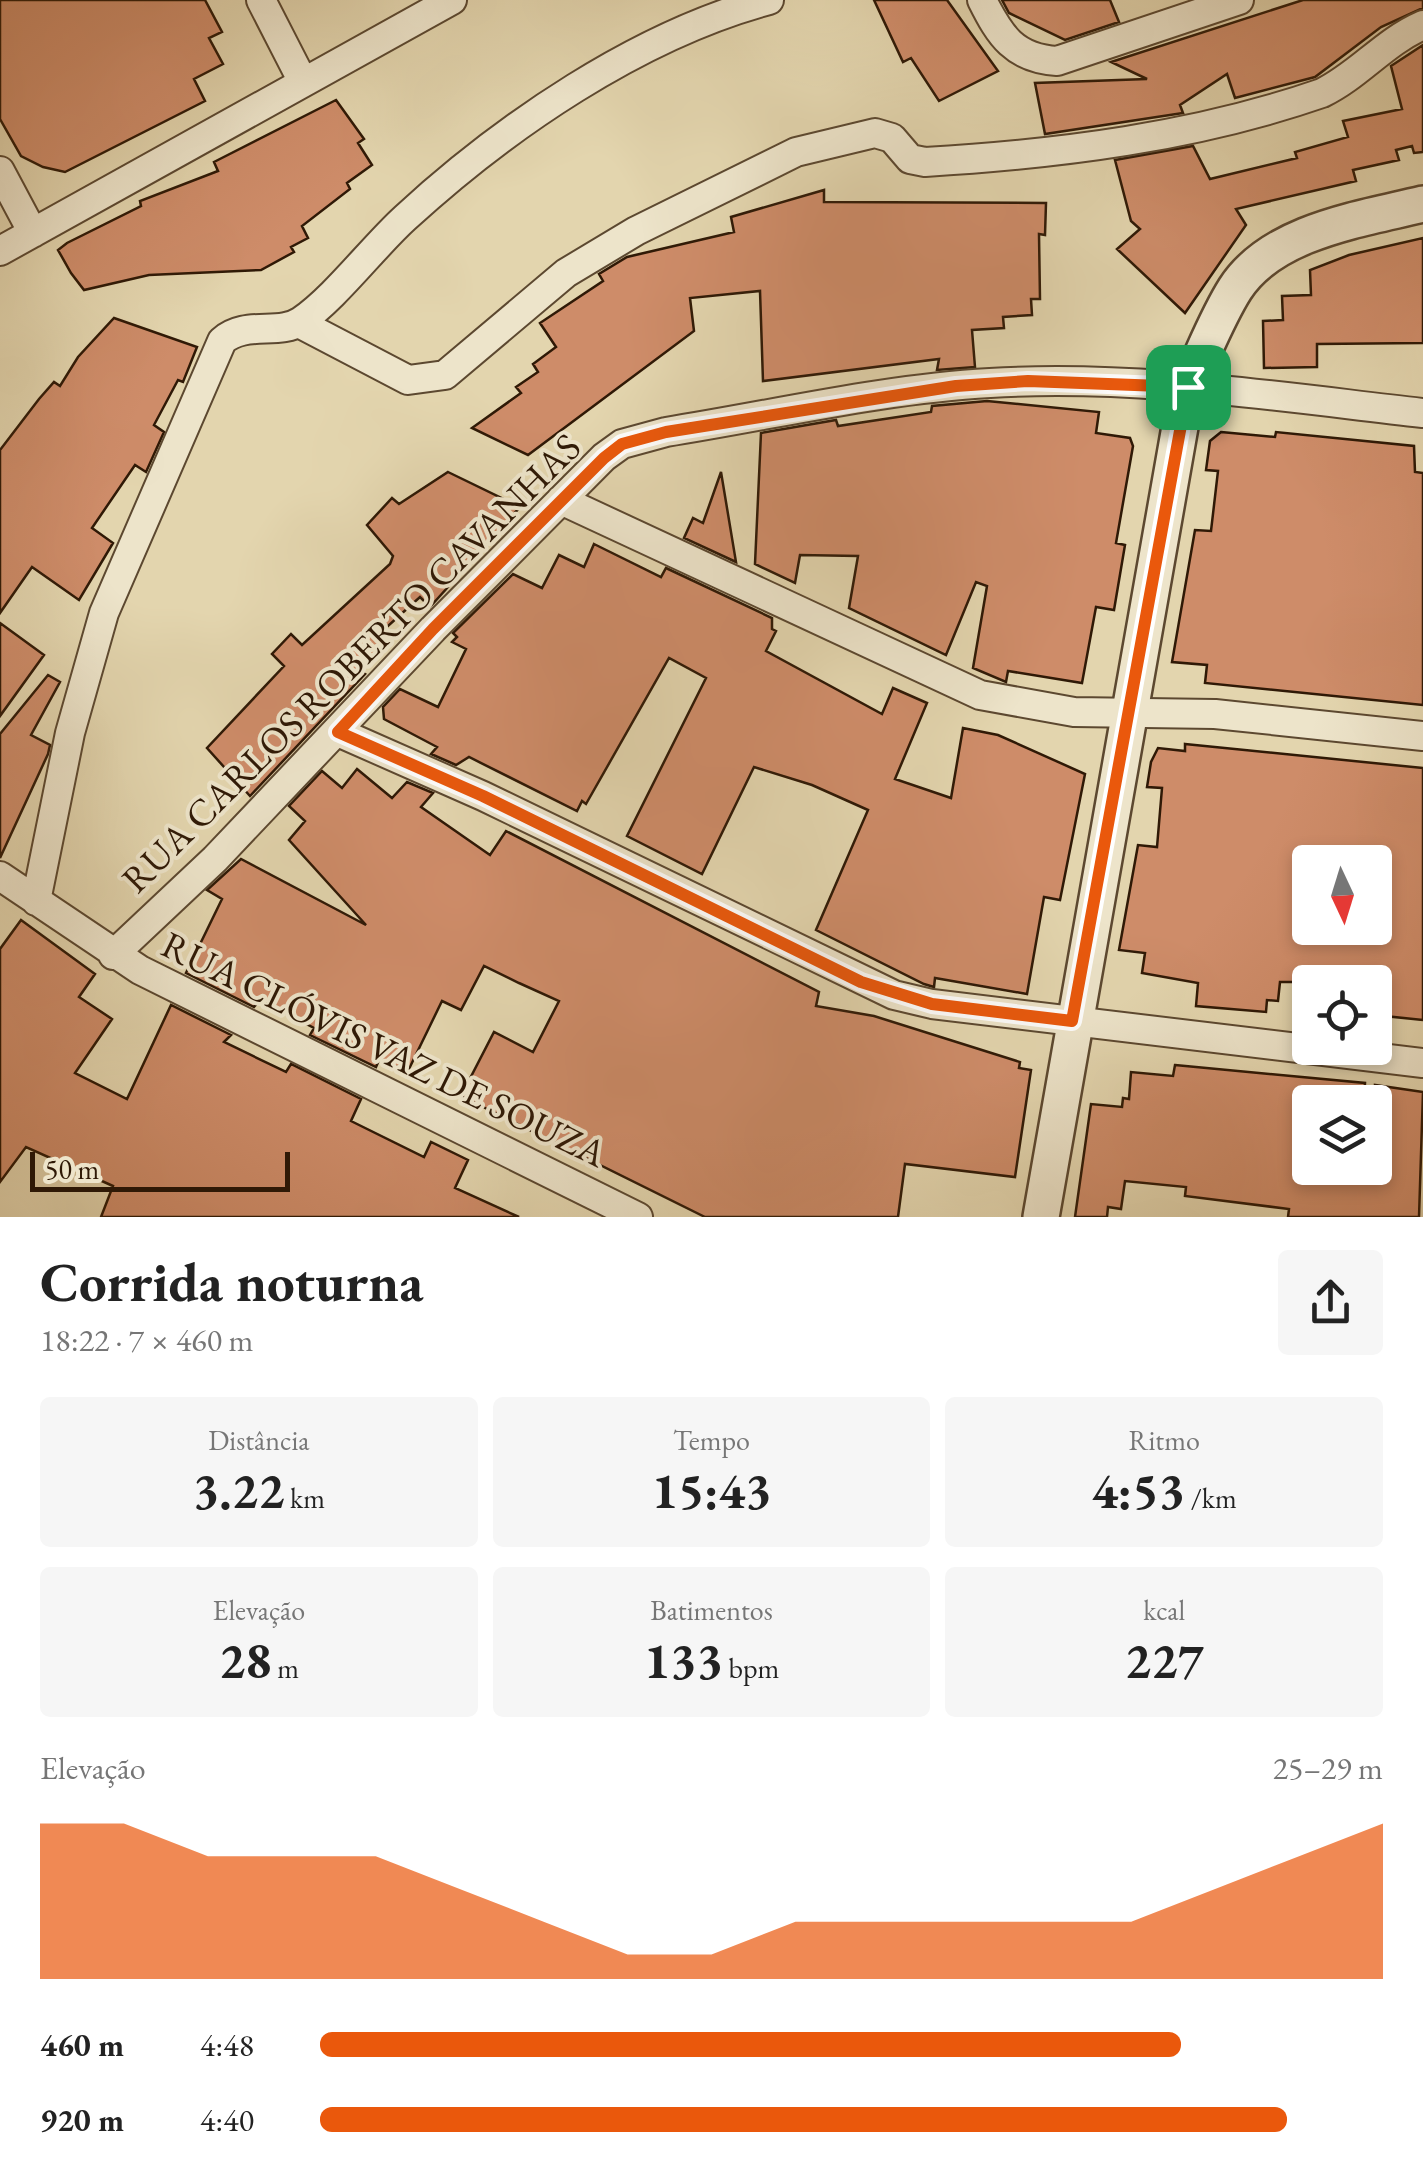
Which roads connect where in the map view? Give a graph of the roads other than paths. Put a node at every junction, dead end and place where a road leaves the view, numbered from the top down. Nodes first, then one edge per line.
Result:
1 (261, 0) edge
2 (452, 0) edge
3 (770, 0) edge
4 (982, 0) edge
5 (1239, 0) edge
6 (1423, 26) edge
7 (302, 80) junction
8 (0, 170) edge
9 (1423, 204) edge
10 (33, 233) junction
11 (0, 251) edge
12 (299, 323) junction
13 (1188, 387) junction
14 (1423, 413) edge
15 (562, 500) junction
16 (1129, 714) junction
17 (338, 732) junction
18 (1423, 736) edge
19 (0, 876) edge
20 (36, 902) junction
21 (114, 955) junction
22 (1072, 1021) junction
23 (1423, 1063) edge
24 (626, 1214) edge
25 (1041, 1217) edge

1 - 7 street
2 - 7 street
3 - 12 street
4 - 5 street
6 - 12 street
7 - 10 street
8 - 10 street
9 - 13 street
10 - 11 street
12 - 20 street
13 - 14 street, RUA CARLOS ROBERTO CAVANHAS
13 - 15 street, RUA CARLOS ROBERTO CAVANHAS
13 - 16 street
15 - 16 street
15 - 17 street, RUA CARLOS ROBERTO CAVANHAS
16 - 18 street
16 - 22 street
17 - 21 street, RUA CARLOS ROBERTO CAVANHAS
17 - 22 street
19 - 20 street, RUA CLÓVIS VAZ DE SOUZA
20 - 21 street, RUA CLÓVIS VAZ DE SOUZA
21 - 24 street, RUA CLÓVIS VAZ DE SOUZA
22 - 23 street
22 - 25 street

